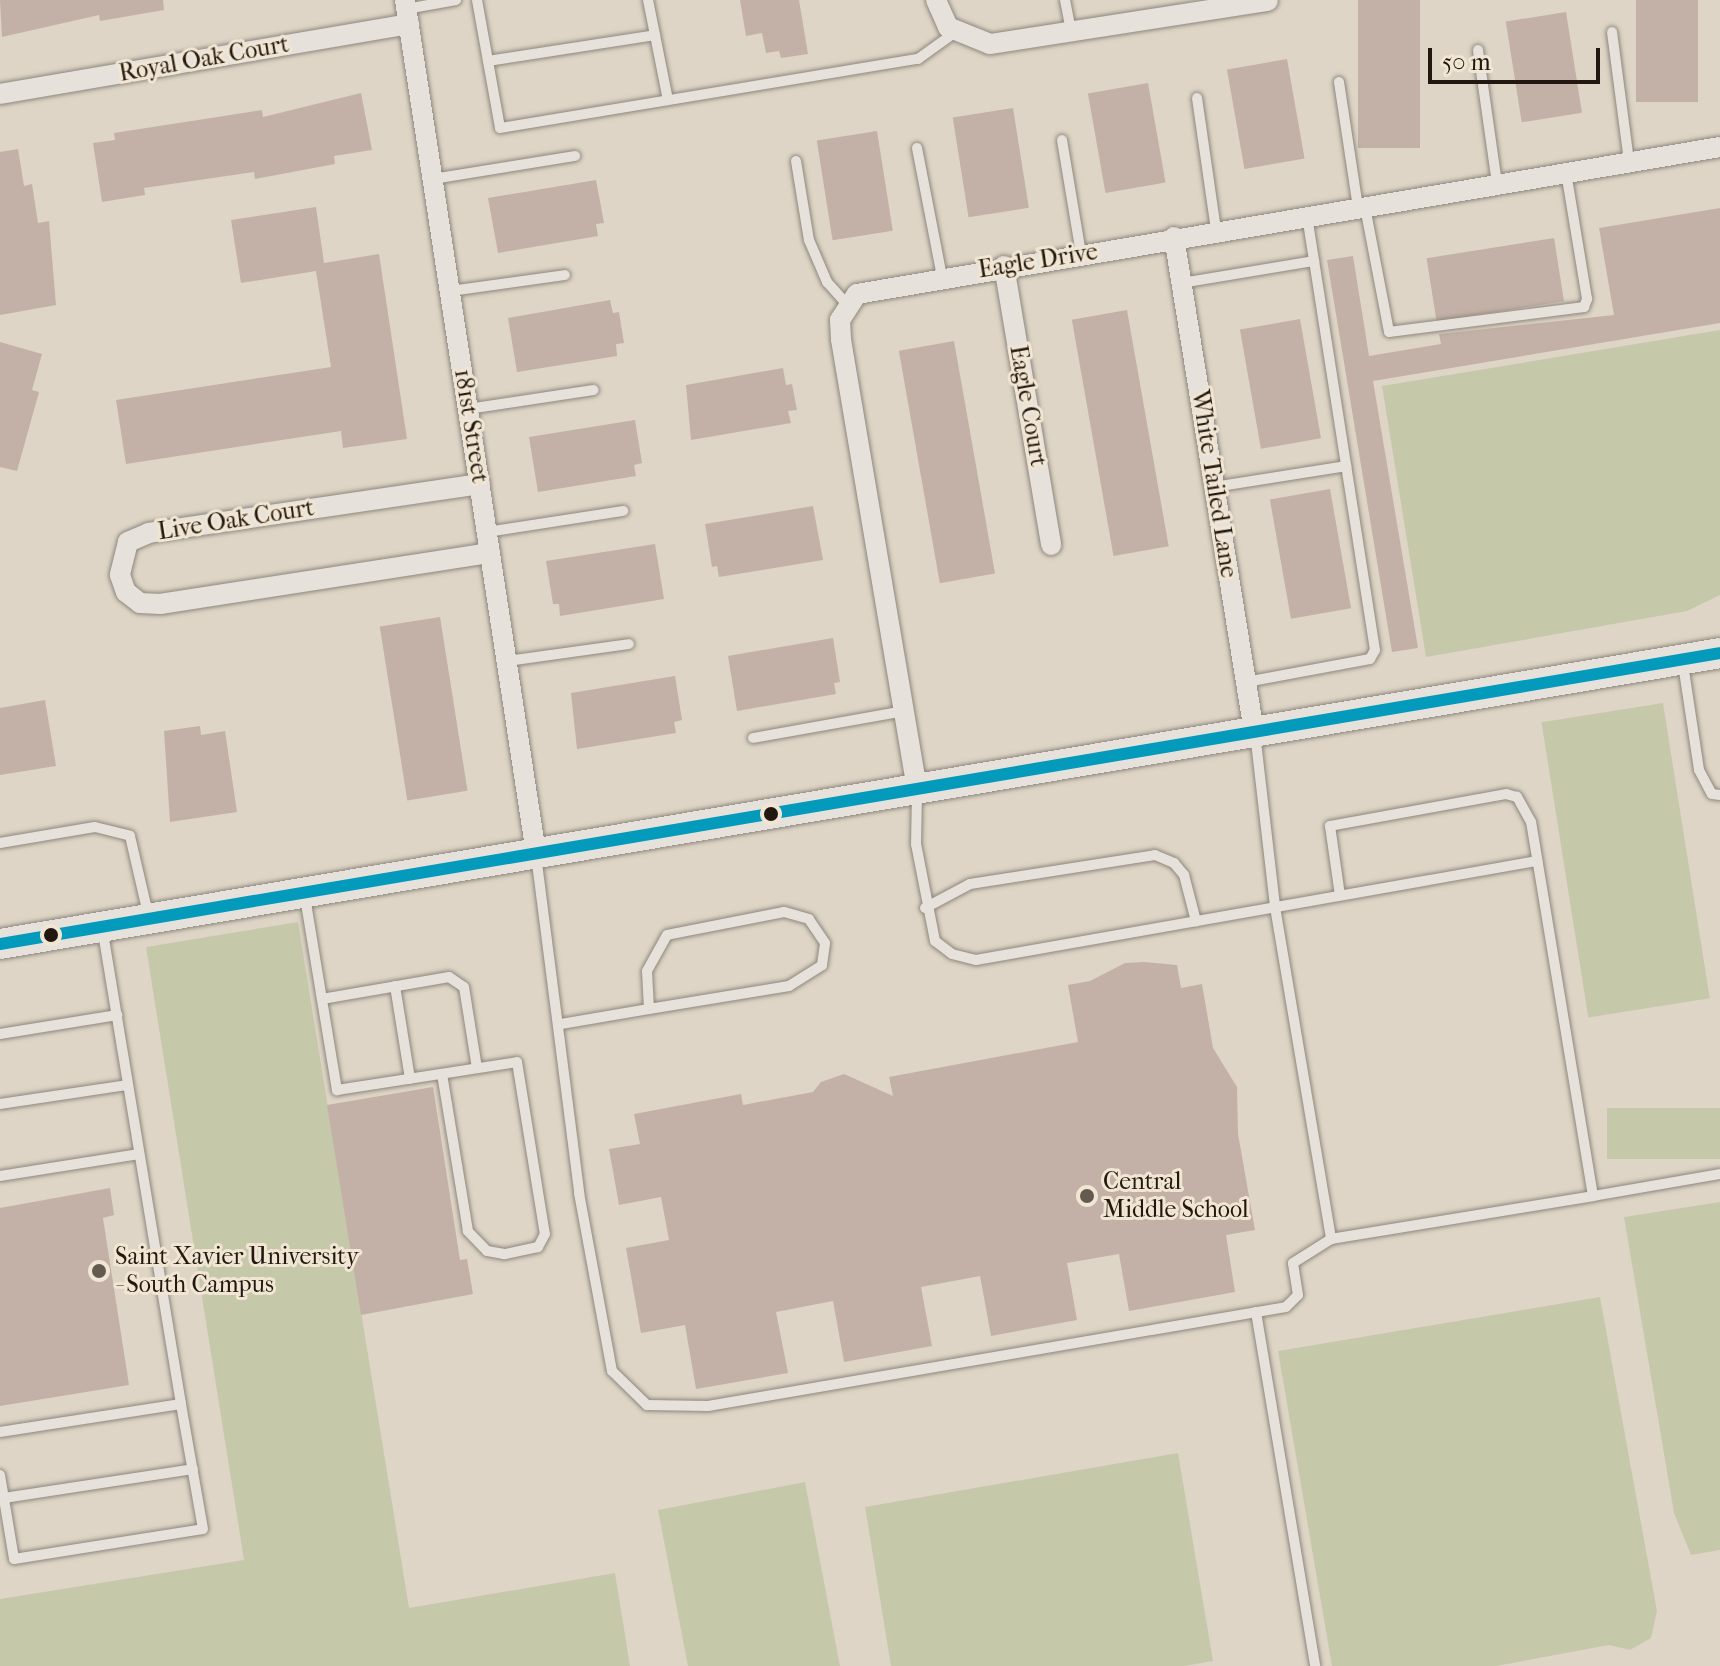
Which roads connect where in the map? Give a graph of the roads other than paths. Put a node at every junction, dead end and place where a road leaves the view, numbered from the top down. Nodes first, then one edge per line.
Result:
1 (456, 0) edge
2 (477, 0) edge
3 (648, 0) edge
4 (936, 0) edge
5 (1065, 0) edge
6 (1268, 1) edge
7 (407, 11) edge
8 (957, 31) junction
9 (1071, 31) junction
10 (1612, 32) dead end
11 (655, 35) junction
12 (1478, 50) dead end
13 (488, 61) junction
14 (1339, 82) dead end
15 (0, 94) edge
16 (1197, 98) dead end
17 (668, 100) junction
18 (1062, 140) dead end
19 (1720, 147) edge
20 (917, 148) dead end
21 (575, 156) dead end
22 (796, 161) dead end
23 (1629, 162) junction
24 (1566, 172) junction
25 (433, 179) junction
26 (1497, 184) junction
27 (1361, 206) junction
28 (1306, 215) junction
29 (1216, 230) junction
30 (1174, 237) junction
31 (1081, 254) junction
32 (1314, 261) junction
33 (1004, 266) junction
34 (565, 275) dead end
35 (942, 277) junction
36 (1181, 283) junction
37 (450, 291) junction
38 (846, 303) junction
39 (594, 390) dead end
40 (468, 409) junction
41 (1346, 466) junction
42 (480, 484) junction
43 (1214, 487) junction
44 (623, 511) dead end
45 (487, 532) junction
46 (1051, 545) dead end
47 (490, 553) junction
48 (629, 644) dead end
49 (1720, 653) edge
50 (1682, 660) junction
51 (507, 661) junction
52 (1246, 682) junction
53 (904, 711) junction
54 (1254, 732) junction
55 (753, 738) dead end
56 (917, 789) junction
57 (1720, 795) edge
58 (0, 843) edge
59 (536, 853) junction
60 (1537, 861) junction
61 (304, 892) junction
62 (1340, 895) junction
63 (1275, 907) junction
64 (925, 908) junction
65 (149, 918) junction
66 (1196, 921) junction
67 (102, 926) junction
68 (0, 944) edge
69 (395, 986) junction
70 (322, 999) junction
71 (649, 1009) junction
72 (117, 1015) junction
73 (561, 1024) junction
74 (0, 1034) edge
75 (477, 1068) junction
76 (442, 1074) junction
77 (410, 1079) junction
78 (127, 1085) junction
79 (0, 1104) edge
80 (139, 1154) junction
81 (1720, 1174) edge
82 (0, 1176) edge
83 (1593, 1196) junction
84 (1331, 1239) junction
85 (1256, 1312) junction
86 (181, 1404) junction
87 (0, 1432) edge
88 (193, 1469) junction
89 (0, 1475) edge
90 (4, 1498) junction
91 (1315, 1666) edge

1 - 7 lane
2 - 13 lane
3 - 11 lane
4 - 8 street
5 - 9 lane
6 - 9 street
7 - 15 street, Royal Oak Court
7 - 25 street, 181st Street
8 - 9 street
8 - 17 lane
10 - 23 lane
11 - 13 lane
11 - 17 lane
12 - 26 lane
13 - 17 lane
14 - 27 lane
16 - 29 lane
18 - 31 lane
19 - 23 street, Eagle Drive
20 - 35 lane
21 - 25 lane
22 - 38 lane
23 - 24 street, Eagle Drive
24 - 26 street, Eagle Drive
24 - 27 lane
25 - 37 street, 181st Street
26 - 27 street, Eagle Drive
27 - 28 street, Eagle Drive
28 - 29 street, Eagle Drive
28 - 32 lane
29 - 30 street, Eagle Drive
30 - 31 street, Eagle Drive
30 - 36 street, White Tailed Lane
31 - 33 street, Eagle Drive
32 - 36 lane
32 - 41 lane
33 - 35 street, Eagle Drive
33 - 46 street, Eagle Court
34 - 37 lane
35 - 38 street, Eagle Drive
36 - 43 street, White Tailed Lane
37 - 40 street, 181st Street
38 - 53 street
39 - 40 lane
40 - 42 street, 181st Street
41 - 43 lane
41 - 52 lane
42 - 45 street, 181st Street
42 - 47 street, Live Oak Court
43 - 52 street, White Tailed Lane
44 - 45 lane
45 - 47 street, 181st Street
47 - 51 street, 181st Street
48 - 51 lane
49 - 50 street
50 - 54 street
50 - 57 lane
51 - 59 street, 181st Street
52 - 54 street, White Tailed Lane
53 - 55 lane
53 - 56 street
54 - 56 street
54 - 63 lane
56 - 59 street
56 - 64 lane
58 - 65 lane
59 - 61 street
59 - 73 lane
60 - 62 lane
60 - 62 lane
60 - 83 lane
61 - 65 street
61 - 70 lane
62 - 63 lane
63 - 66 lane
63 - 84 lane
64 - 66 lane
64 - 66 lane
65 - 67 street
67 - 68 street
67 - 72 lane
69 - 70 lane
69 - 75 lane
69 - 77 lane
70 - 77 lane
71 - 71 lane
71 - 73 lane
72 - 74 lane
72 - 78 lane
73 - 85 lane
75 - 76 lane
75 - 76 lane
76 - 77 lane
78 - 79 lane
78 - 80 lane
80 - 82 lane
80 - 86 lane
81 - 83 lane
83 - 84 lane
84 - 85 lane
85 - 91 lane
86 - 87 lane
86 - 88 lane
88 - 90 lane
88 - 90 lane
89 - 90 lane

